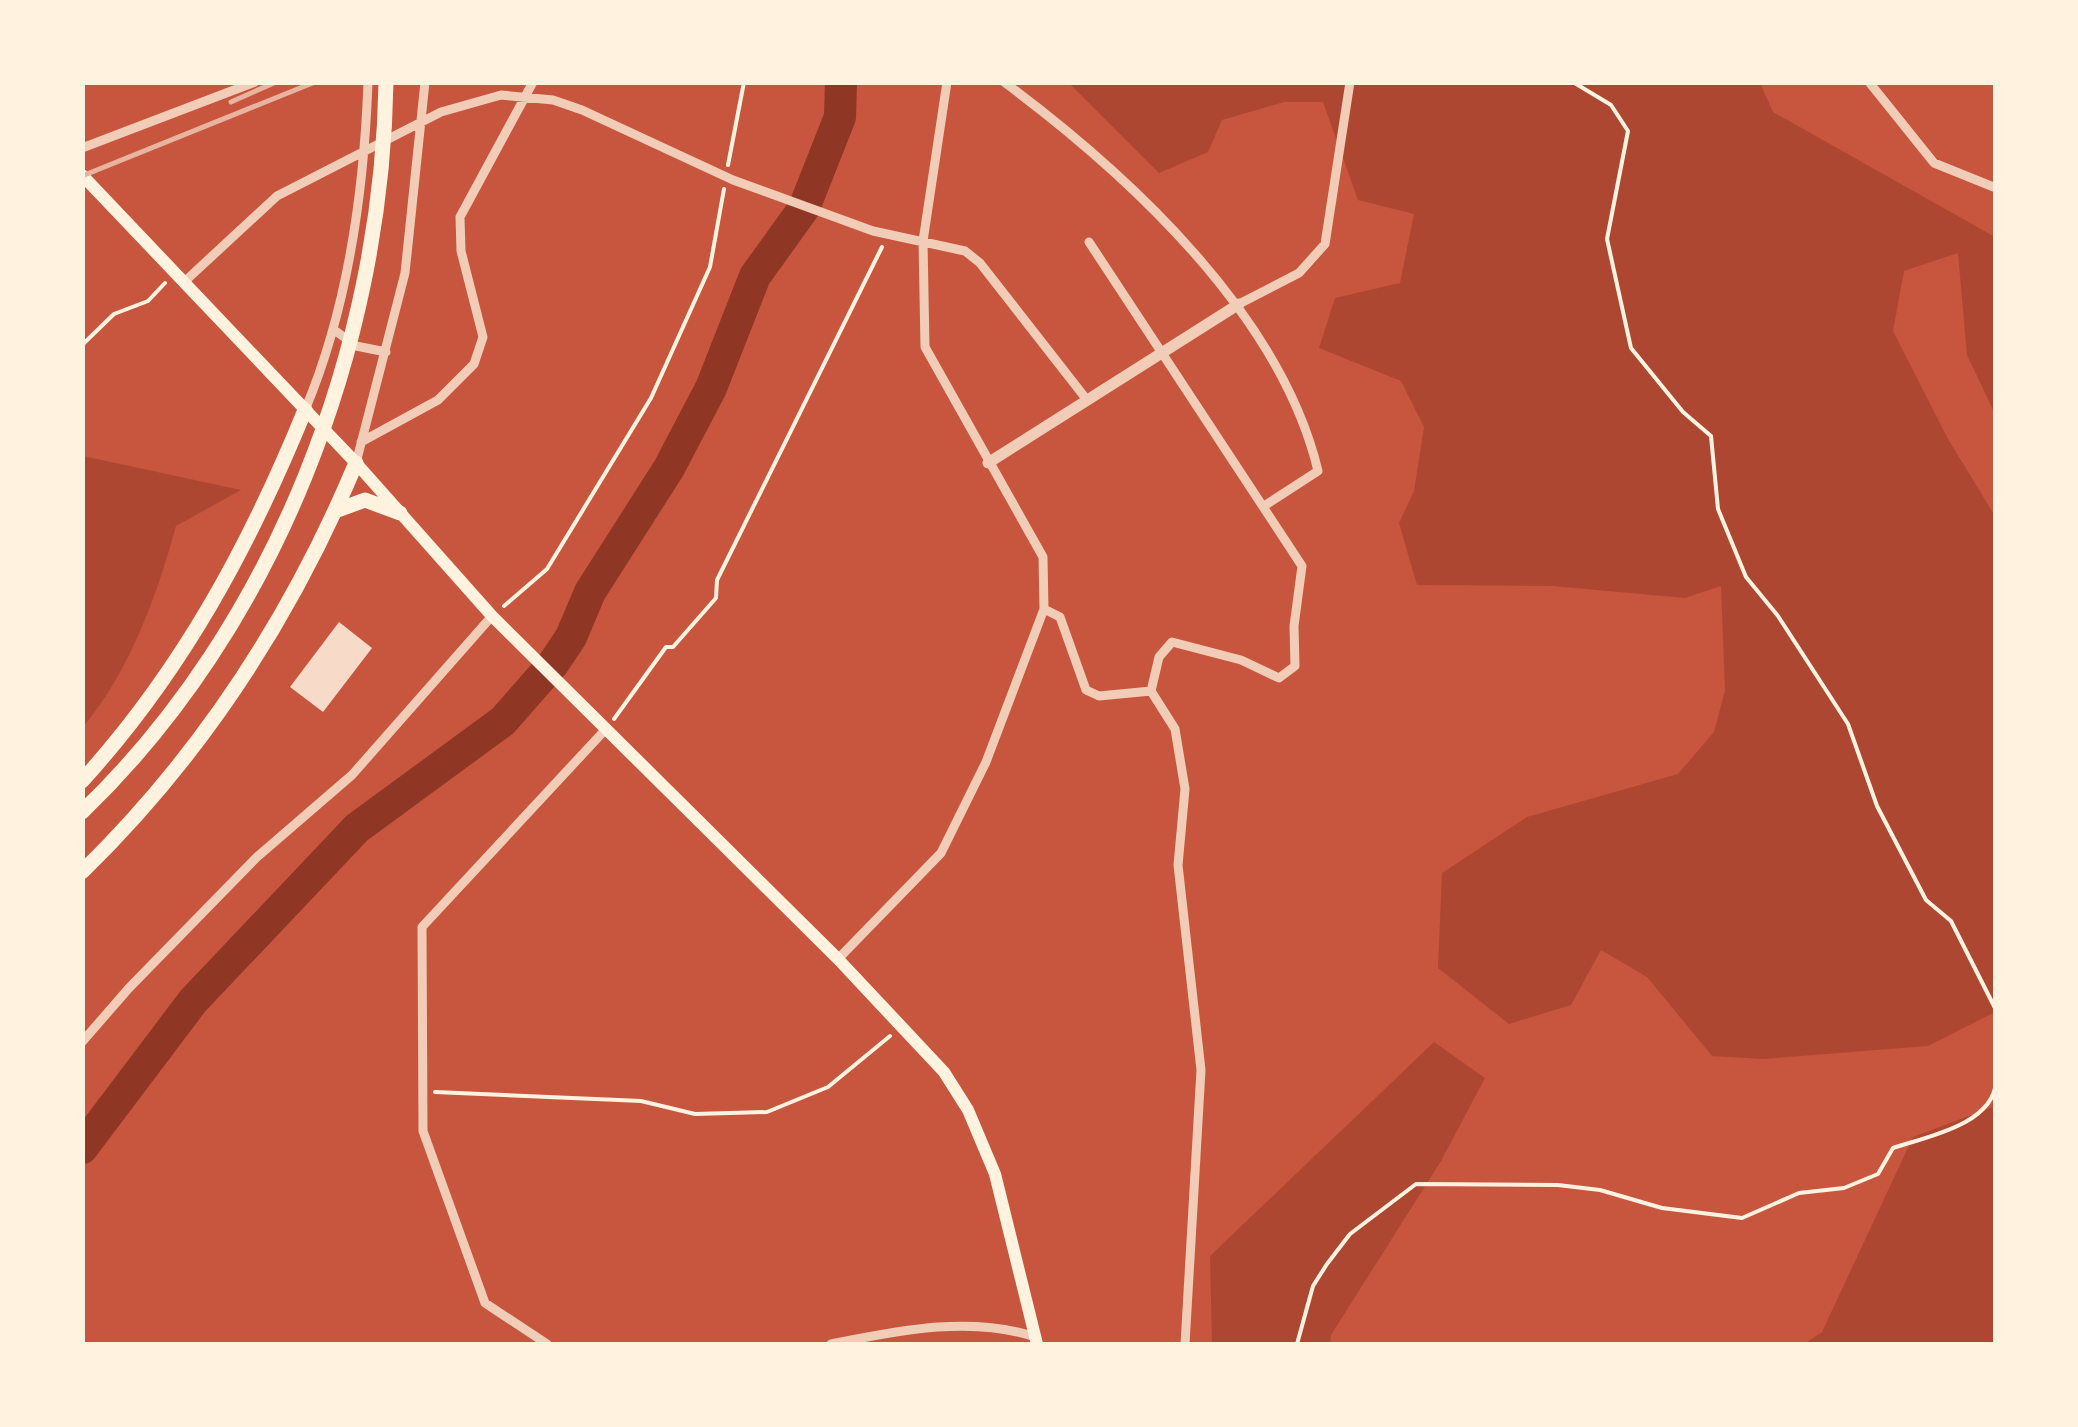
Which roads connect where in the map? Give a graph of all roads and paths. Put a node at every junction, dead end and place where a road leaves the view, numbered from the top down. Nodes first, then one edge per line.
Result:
1 (255, 82) edge
2 (368, 82) edge
3 (386, 82) edge
4 (425, 82) edge
5 (533, 82) edge
6 (744, 82) edge
7 (947, 82) edge
8 (1004, 82) edge
9 (1350, 82) edge
10 (1573, 82) edge
11 (1869, 82) edge
12 (530, 96) junction
13 (424, 120) junction
14 (82, 148) edge
15 (364, 150) junction
16 (82, 175) edge
17 (730, 178) junction
18 (1996, 188) edge
19 (888, 234) junction
20 (923, 241) junction
21 (1089, 242) dead end
22 (178, 278) junction
23 (1239, 304) junction
24 (333, 329) junction
25 (82, 345) edge
26 (386, 352) junction
27 (1163, 352) junction
28 (1087, 400) junction
29 (305, 410) junction
30 (362, 442) junction
31 (988, 462) junction
32 (356, 463) junction
33 (1264, 506) junction
34 (336, 511) junction
35 (400, 512) junction
36 (1044, 609) junction
37 (497, 620) junction
38 (1151, 692) junction
39 (606, 730) junction
40 (82, 781) edge
41 (82, 812) edge
42 (82, 872) edge
43 (838, 959) junction
44 (1996, 1010) edge
45 (901, 1026) junction
46 (82, 1042) edge
47 (1996, 1082) edge
48 (423, 1091) junction
49 (1036, 1341) edge
50 (548, 1344) edge
51 (832, 1344) edge
52 (1185, 1344) edge
53 (1297, 1344) edge

1 - 14 street
2 - 15 street
3 - 41 highway
4 - 13 street
5 - 12 street
6 - 17 path
7 - 20 street
8 - 23 street
9 - 23 street
10 - 44 path
11 - 18 street
12 - 13 street
12 - 17 street
12 - 30 street
13 - 15 street
13 - 26 street
15 - 22 street
15 - 24 street
16 - 22 main road
17 - 19 street
17 - 37 path
19 - 20 street
19 - 39 path
20 - 28 street
20 - 31 street
21 - 27 street
22 - 25 path
22 - 29 main road
23 - 27 street
23 - 33 street
24 - 26 street
24 - 29 street
26 - 30 street
27 - 28 street
27 - 33 street
28 - 31 street
29 - 32 main road
29 - 40 highway
30 - 32 street
31 - 36 street
32 - 34 highway
32 - 35 main road
33 - 38 street
34 - 35 highway
34 - 42 highway
35 - 37 main road
36 - 38 street
36 - 43 street
37 - 39 main road
37 - 46 street
38 - 52 street
39 - 43 main road
39 - 48 street
43 - 45 main road
45 - 48 path
45 - 49 main road
47 - 53 path
48 - 50 street
49 - 51 street

